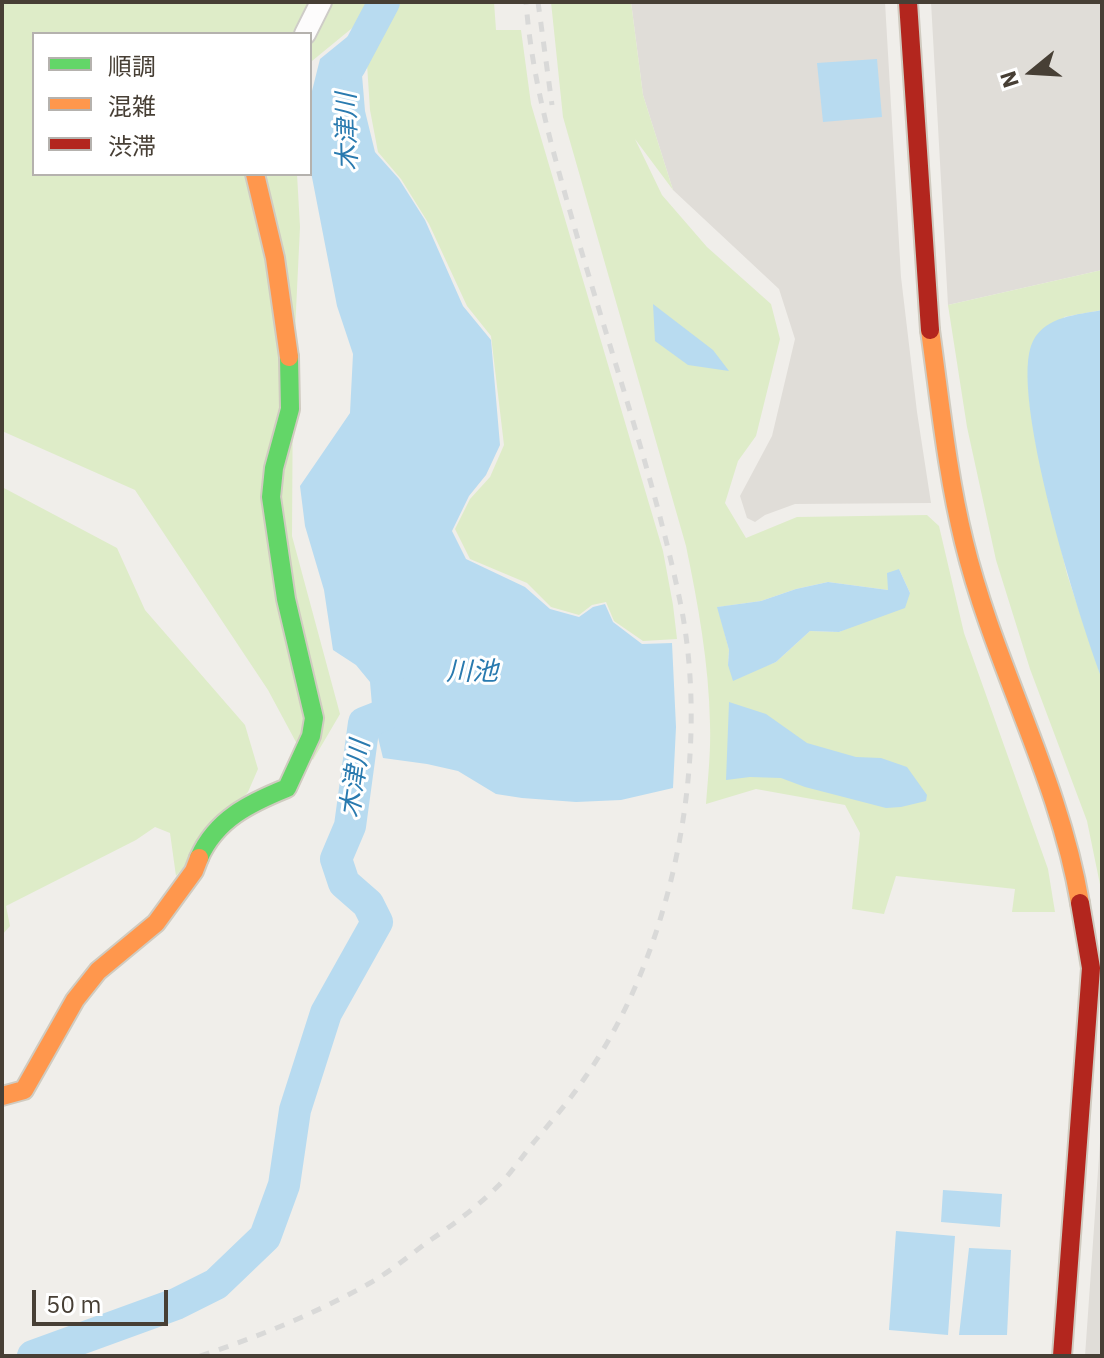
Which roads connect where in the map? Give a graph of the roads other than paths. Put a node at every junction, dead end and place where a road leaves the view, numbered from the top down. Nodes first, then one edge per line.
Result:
1 (321, 2) edge
2 (908, 2) edge
3 (306, 32) edge
4 (255, 176) edge
5 (1097, 969) edge
6 (2, 1096) edge
7 (1062, 1356) edge

1 - 3 street
2 - 5 street
4 - 6 street
5 - 7 street

